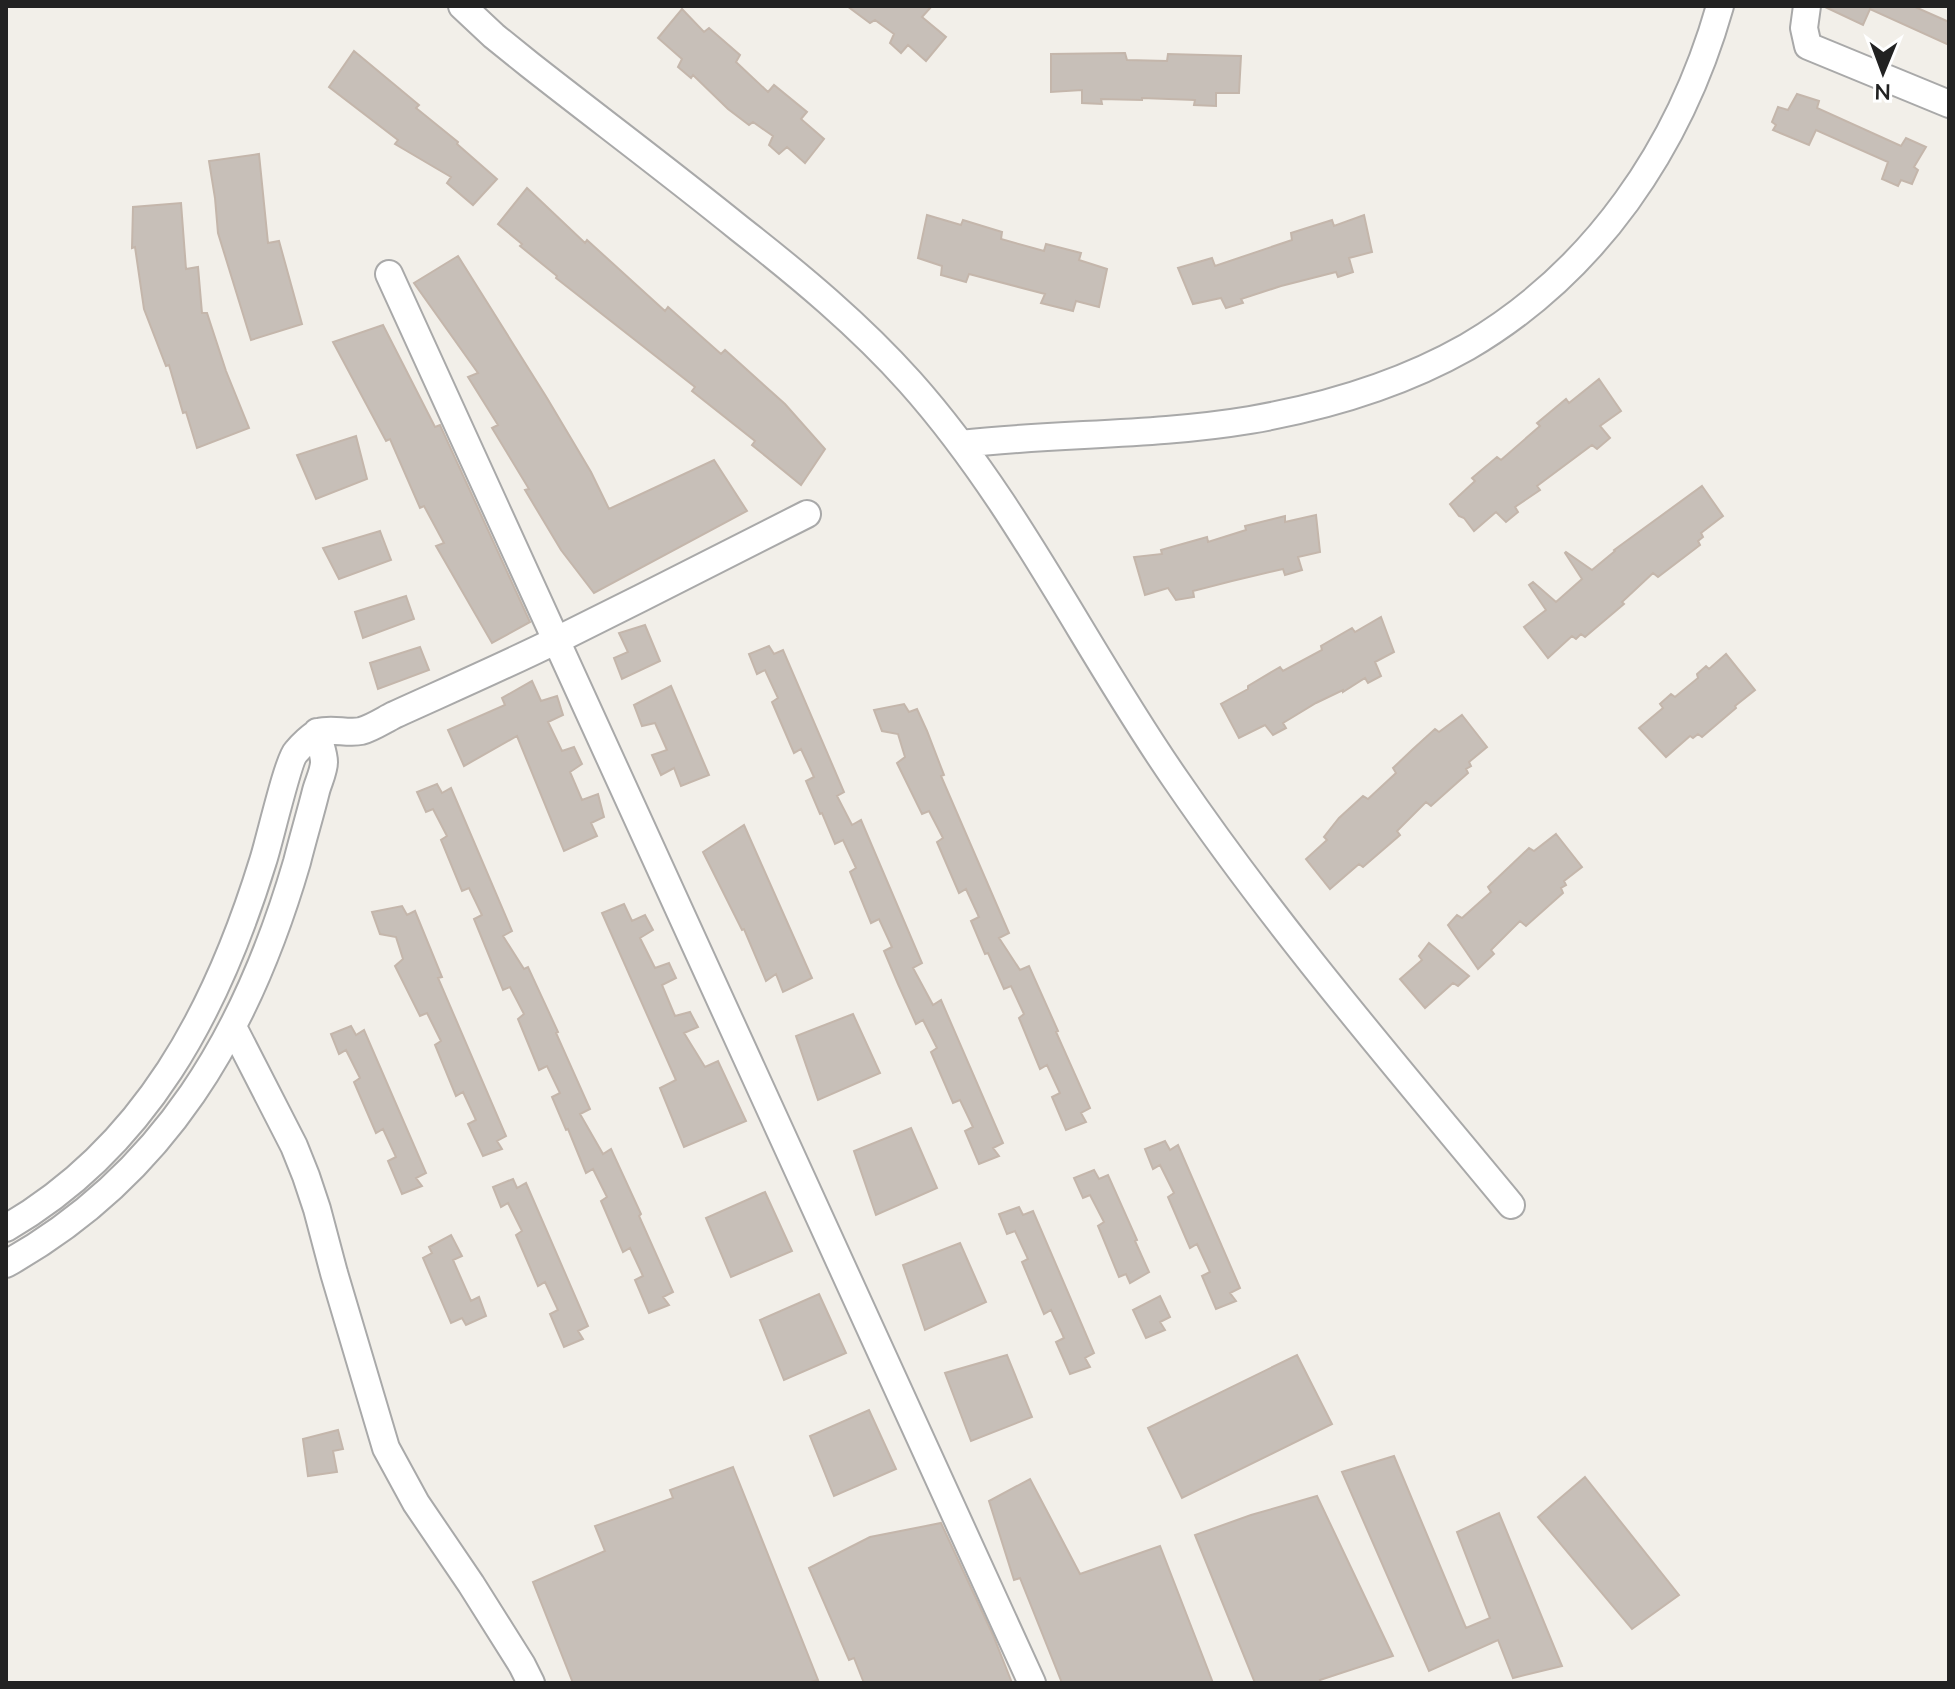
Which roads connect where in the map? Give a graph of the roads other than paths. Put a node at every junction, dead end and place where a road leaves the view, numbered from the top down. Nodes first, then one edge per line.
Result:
1 (462, 6) edge
2 (1720, 6) edge
3 (1807, 6) edge
4 (1949, 104) edge
5 (389, 274) dead end
6 (961, 444) junction
7 (807, 514) dead end
8 (556, 640) junction
9 (317, 732) junction
10 (233, 1027) junction
11 (1511, 1205) dead end
12 (6, 1228) edge
13 (6, 1264) edge
14 (531, 1683) edge
15 (1032, 1683) edge

1 - 6 street
2 - 6 street
3 - 4 street
5 - 8 street
6 - 11 street
7 - 8 street
8 - 9 street
8 - 15 street
9 - 10 street
9 - 12 street
10 - 13 street
10 - 14 street

